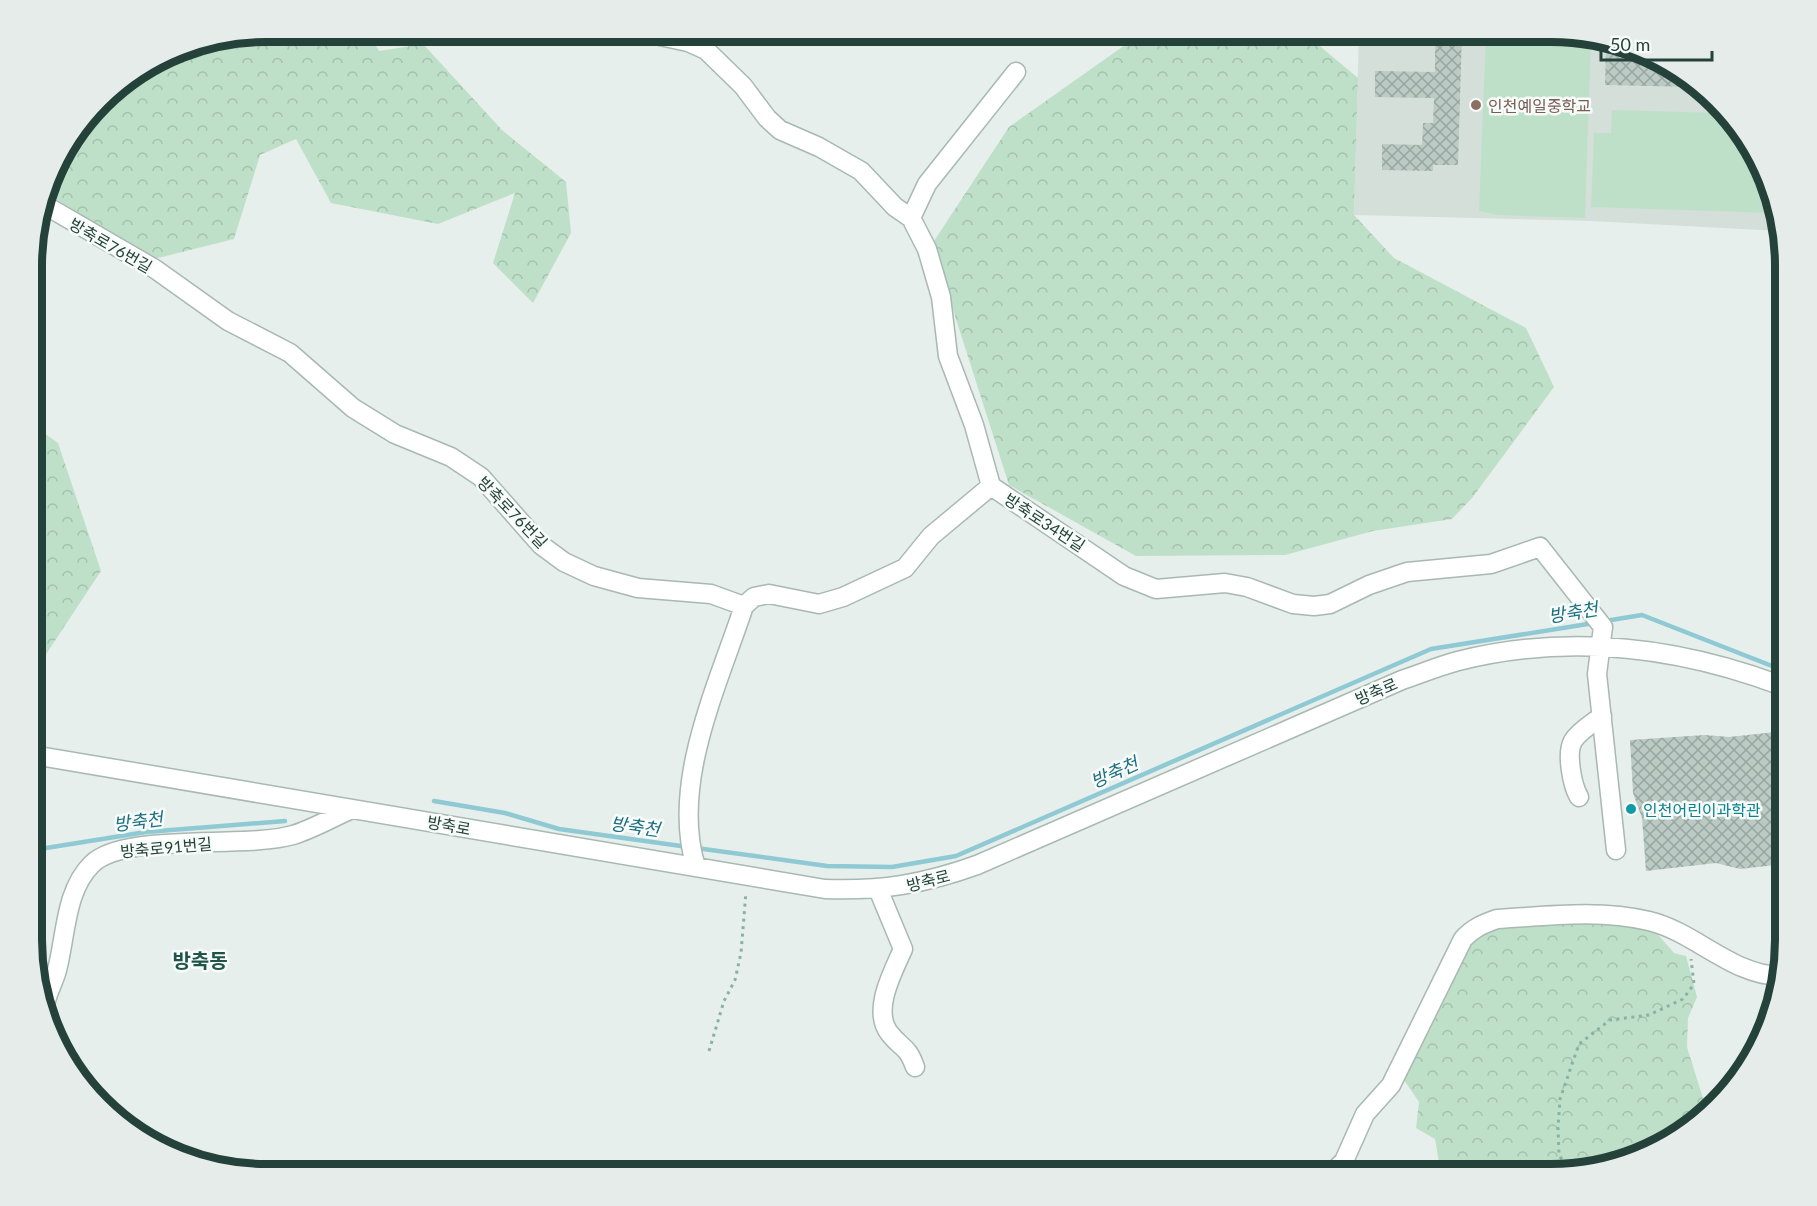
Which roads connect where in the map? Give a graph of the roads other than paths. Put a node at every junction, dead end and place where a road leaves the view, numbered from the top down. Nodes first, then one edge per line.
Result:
1 (688, 42) edge
2 (1016, 72) dead end
3 (50, 208) edge
4 (911, 218) junction
5 (991, 486) junction
6 (744, 606) junction
7 (1601, 646) junction
8 (1775, 683) edge
9 (1602, 716) junction
10 (42, 757) edge
11 (1579, 797) dead end
12 (352, 809) junction
13 (1616, 850) dead end
14 (693, 853) junction
15 (878, 889) junction
16 (1772, 975) edge
17 (49, 994) edge
18 (915, 1067) dead end
19 (1339, 1164) edge

1 - 4 street, 방축로34번길
2 - 4 street
3 - 6 street, 방축로76번길
4 - 5 street, 방축로34번길
5 - 6 street
5 - 7 street, 방축로34번길
6 - 14 street
7 - 8 street, 방축로
7 - 9 street, 방축로34번길
7 - 15 street, 방축로
9 - 11 street
9 - 13 street, 방축로34번길
10 - 12 street, 방축로
12 - 14 street, 방축로
12 - 17 street, 방축로91번길
14 - 15 street, 방축로
15 - 18 street
16 - 19 street

